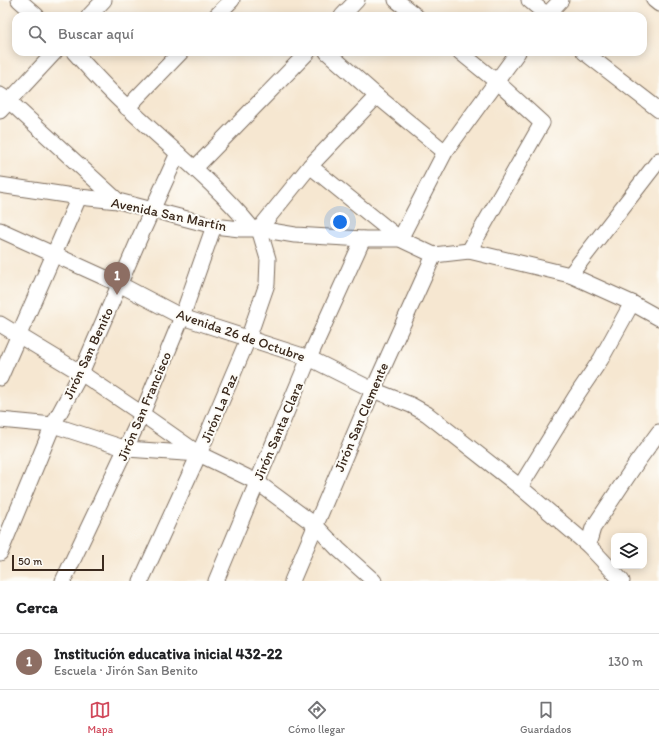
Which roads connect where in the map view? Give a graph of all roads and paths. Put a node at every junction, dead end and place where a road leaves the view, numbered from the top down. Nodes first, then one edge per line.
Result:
1 (19, 0) edge
2 (104, 0) edge
3 (232, 0) edge
4 (357, 0) edge
5 (396, 0) edge
6 (530, 0) edge
7 (561, 0) edge
8 (654, 0) edge
9 (659, 4) edge
10 (32, 12) edge
11 (93, 12) edge
12 (220, 12) edge
13 (346, 12) edge
14 (411, 12) edge
15 (543, 12) edge
16 (550, 12) edge
17 (51, 56) edge
18 (78, 56) edge
19 (177, 56) edge
20 (304, 56) edge
21 (332, 56) edge
22 (465, 56) edge
23 (515, 56) edge
24 (589, 56) edge
25 (497, 82) junction
26 (377, 96) junction
27 (3, 102) edge
28 (127, 108) junction
29 (659, 110) edge
30 (445, 152) junction
31 (178, 153) junction
32 (659, 160) edge
33 (310, 166) junction
34 (195, 168) junction
35 (0, 185) edge
36 (79, 197) junction
37 (118, 201) junction
38 (151, 210) junction
39 (214, 226) junction
40 (256, 229) junction
41 (0, 230) edge
42 (363, 239) junction
43 (400, 240) junction
44 (469, 251) junction
45 (55, 254) junction
46 (434, 255) junction
47 (570, 275) junction
48 (119, 284) junction
49 (632, 303) junction
50 (182, 317) junction
51 (659, 318) edge
52 (0, 324) edge
53 (18, 335) junction
54 (248, 339) junction
55 (309, 358) junction
56 (81, 373) junction
57 (0, 378) edge
58 (373, 390) junction
59 (142, 414) junction
60 (0, 420) edge
61 (54, 425) junction
62 (659, 432) edge
63 (127, 449) junction
64 (199, 454) junction
65 (257, 482) junction
66 (520, 487) junction
67 (315, 525) junction
68 (588, 545) junction
69 (0, 553) edge
70 (614, 579) edge
71 (63, 581) edge
72 (141, 581) edge
73 (216, 581) edge
74 (292, 581) edge
75 (374, 581) edge

1 - 10 street
2 - 11 street
3 - 12 street
4 - 13 street
5 - 14 street
6 - 15 street
7 - 16 street
8 - 9 street
17 - 27 street
18 - 28 street
19 - 28 street
20 - 34 street
21 - 26 street
22 - 25 street
23 - 25 street
24 - 29 street
25 - 30 street
25 - 44 street
26 - 30 street
26 - 33 street
27 - 37 street
28 - 31 street
30 - 43 street
31 - 34 street
31 - 38 street, Jirón San Benito
32 - 47 street
33 - 40 street
33 - 43 street
34 - 40 street
35 - 36 street, Avenida San Martín
36 - 37 street, Avenida San Martín
36 - 45 street
37 - 38 street, Avenida San Martín
38 - 39 street, Avenida San Martín
38 - 48 street, Jirón San Benito
39 - 40 street, Avenida San Martín
39 - 50 street, Jirón San Francisco
40 - 42 street, Avenida San Martín
40 - 54 street, Jirón La Paz
41 - 45 street, Avenida 26 de Octubre
42 - 43 street, Avenida San Martín
42 - 55 street, Jirón Santa Clara
43 - 46 street, Avenida San Martín
44 - 46 street
44 - 47 street
45 - 48 street, Avenida 26 de Octubre
45 - 53 street
46 - 58 street, Jirón San Clemente
47 - 49 street
48 - 50 street, Avenida 26 de Octubre
48 - 56 street, Jirón San Benito
49 - 51 street
49 - 66 street
50 - 54 street, Avenida 26 de Octubre
50 - 59 street, Jirón San Francisco
52 - 53 street
53 - 56 street
53 - 57 street
54 - 55 street, Avenida 26 de Octubre
54 - 64 street, Jirón La Paz
55 - 58 street, Avenida 26 de Octubre
55 - 65 street, Jirón Santa Clara
56 - 59 street
56 - 61 street, Jirón San Benito
58 - 66 street, Avenida 26 de Octubre
58 - 67 street, Jirón San Clemente
59 - 63 street, Jirón San Francisco
59 - 64 street
60 - 61 street
61 - 63 street
61 - 69 street, Jirón San Benito
62 - 68 street
63 - 64 street
63 - 71 street, Jirón San Francisco
64 - 65 street
64 - 72 street, Jirón La Paz
65 - 67 street
65 - 73 street, Jirón Santa Clara
66 - 68 street, Avenida 26 de Octubre
67 - 74 street, Jirón San Clemente
67 - 75 street
68 - 70 street, Avenida 26 de Octubre

